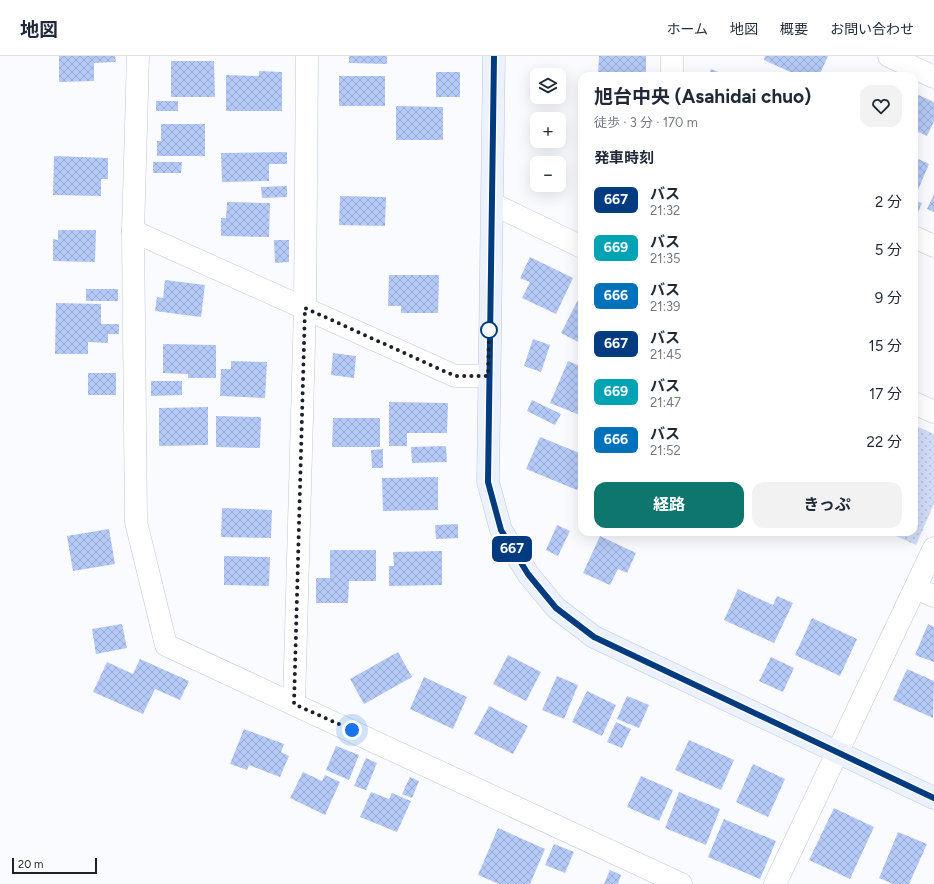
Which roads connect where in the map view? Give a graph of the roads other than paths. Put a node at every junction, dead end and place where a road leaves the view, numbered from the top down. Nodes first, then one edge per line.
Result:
1 (138, 56) edge
2 (307, 56) edge
3 (494, 56) edge
4 (672, 56) edge
5 (888, 56) edge
6 (672, 72) edge
7 (934, 77) edge
8 (493, 204) junction
9 (133, 230) junction
10 (918, 239) edge
11 (578, 245) edge
12 (934, 246) edge
13 (305, 308) junction
14 (488, 376) junction
15 (918, 405) edge
16 (934, 412) edge
17 (934, 548) edge
18 (925, 592) edge
19 (294, 704) junction
20 (837, 753) junction
21 (934, 798) edge
22 (681, 884) edge
23 (775, 884) edge

1 - 9 street
2 - 13 street
3 - 8 street
4 - 6 street
5 - 7 street
8 - 11 street
8 - 14 street
9 - 13 street
9 - 19 street
10 - 12 street
13 - 14 street
13 - 19 street
14 - 20 street
15 - 16 street
17 - 18 street
18 - 20 street
19 - 22 street
20 - 21 street
20 - 23 street

